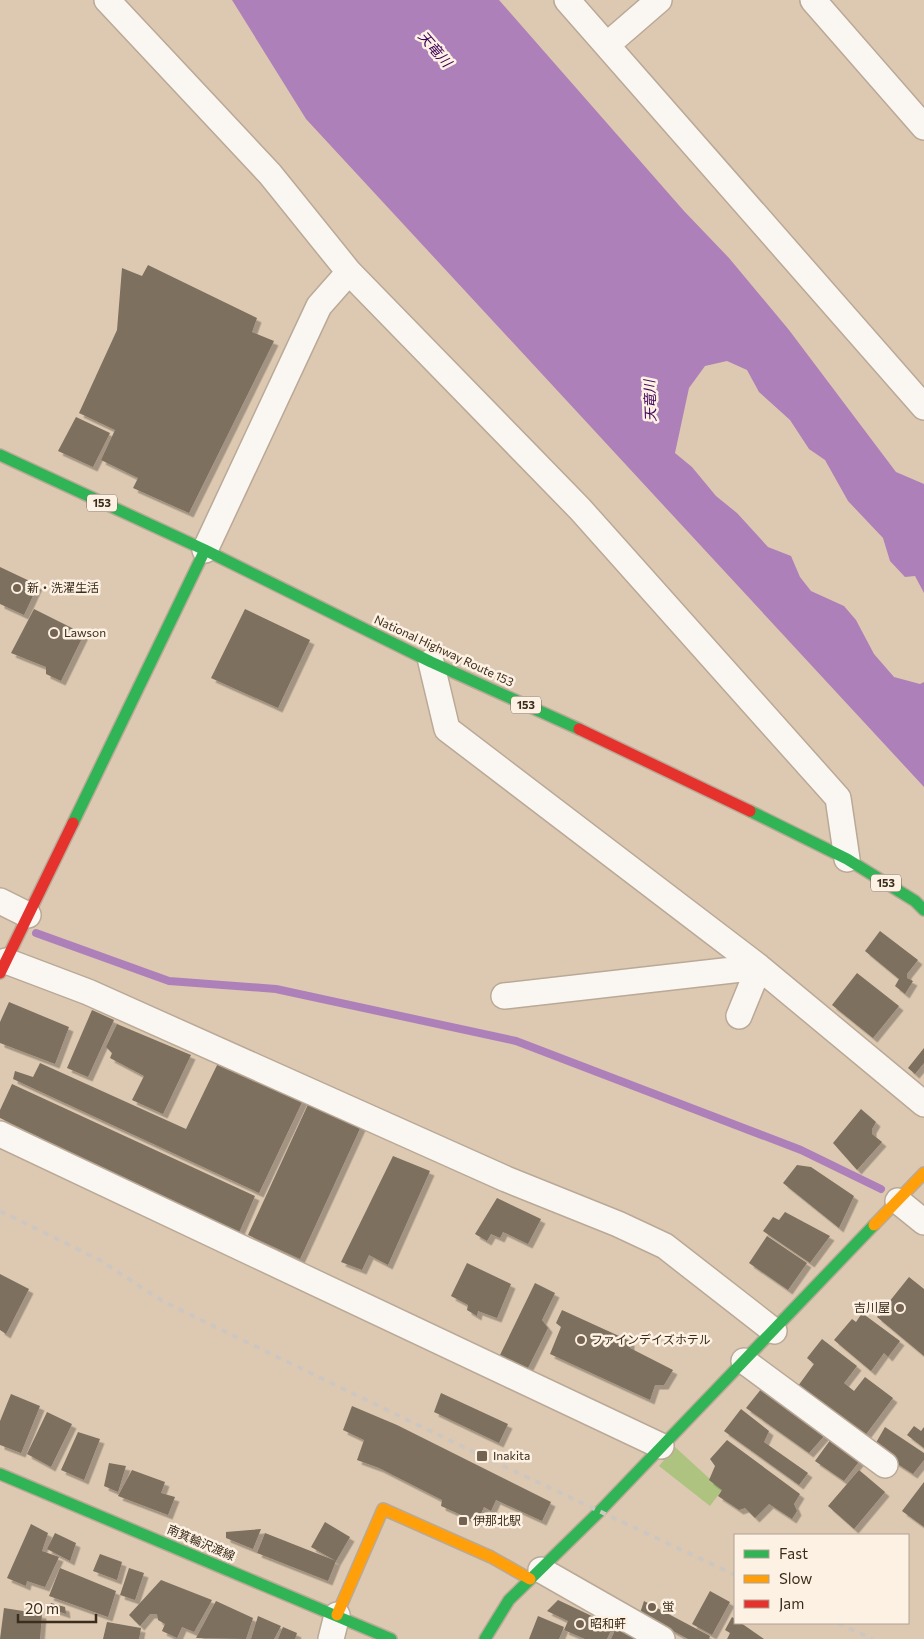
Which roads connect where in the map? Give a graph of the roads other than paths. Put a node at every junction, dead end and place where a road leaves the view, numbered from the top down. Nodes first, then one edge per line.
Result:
1 (107, 0) edge
2 (566, 0) edge
3 (660, 0) edge
4 (812, 0) edge
5 (607, 45) junction
6 (924, 127) edge
7 (349, 272) junction
8 (924, 407) edge
9 (0, 455) edge
10 (205, 550) junction
11 (431, 662) junction
12 (847, 859) junction
13 (0, 901) edge
14 (924, 910) edge
15 (28, 915) junction
16 (3, 967) edge
17 (758, 967) junction
18 (504, 996) dead end
19 (739, 1016) dead end
20 (924, 1104) edge
21 (0, 1134) edge
22 (924, 1173) edge
23 (898, 1201) junction
24 (924, 1222) edge
25 (774, 1331) junction
26 (744, 1361) junction
27 (661, 1446) junction
28 (885, 1465) dead end
29 (0, 1474) edge
30 (535, 1574) junction
31 (338, 1615) junction
32 (331, 1639) edge
33 (391, 1639) edge
34 (485, 1639) edge
35 (662, 1639) edge

1 - 7 street
2 - 5 street
3 - 5 street
4 - 6 street
5 - 8 street
7 - 10 street
7 - 12 street
9 - 10 main road, National Highway Route 153 / 153
10 - 11 main road, National Highway Route 153 / 153
10 - 15 main road
11 - 12 main road, National Highway Route 153 / 153
11 - 17 street
12 - 14 main road, National Highway Route 153 / 153
13 - 15 street
15 - 16 main road
16 - 25 street
17 - 18 street
17 - 19 street
17 - 20 street
21 - 27 street
22 - 23 main road
23 - 24 street
23 - 25 main road
25 - 26 main road
26 - 27 main road
26 - 28 street
27 - 30 main road
29 - 31 main road, 南箕輪沢渡線
30 - 31 main road
30 - 34 main road
30 - 35 street
31 - 32 street
31 - 33 main road, 南箕輪沢渡線

